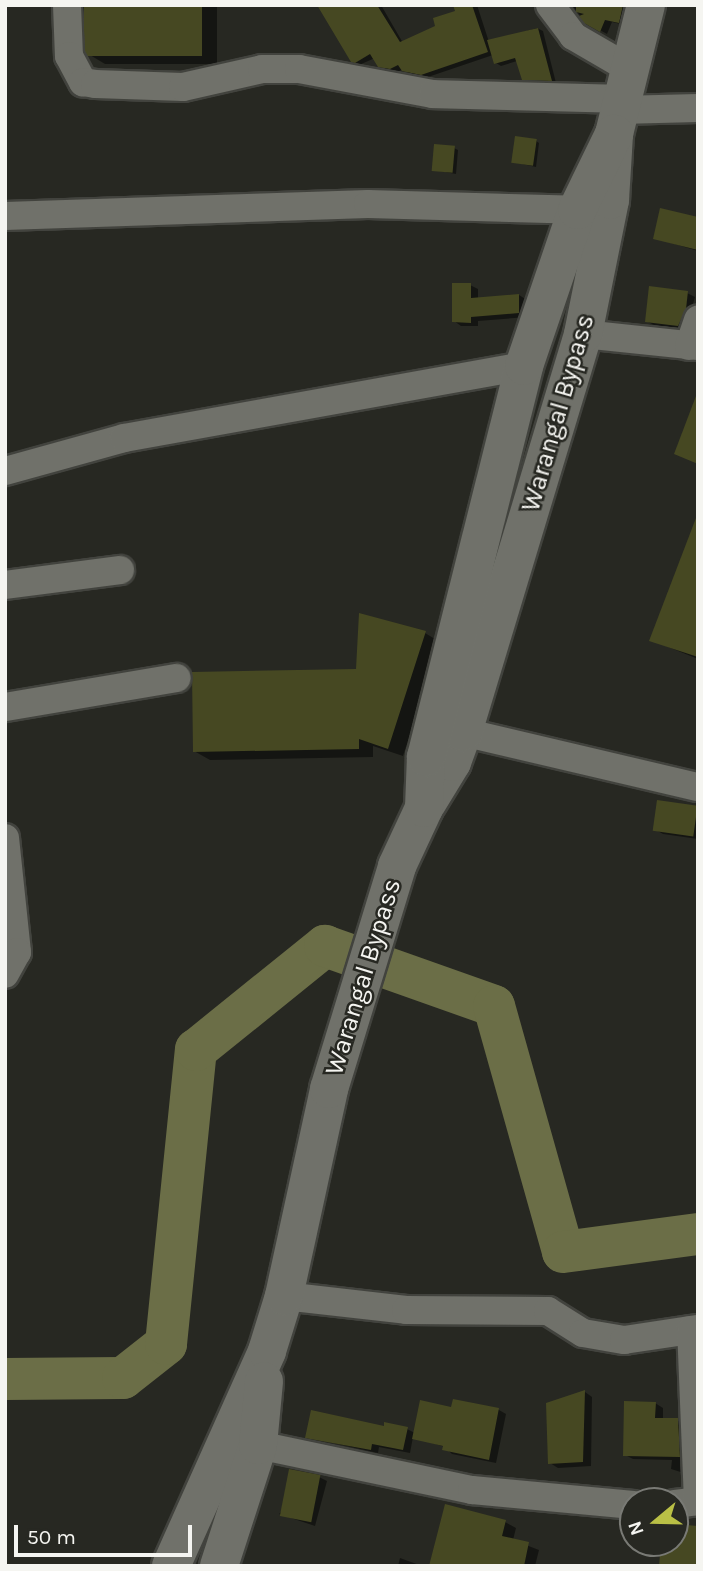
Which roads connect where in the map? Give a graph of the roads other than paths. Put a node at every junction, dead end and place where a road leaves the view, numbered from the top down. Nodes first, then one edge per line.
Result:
1 (67, 5) edge
2 (550, 5) edge
3 (646, 5) edge
4 (621, 103) junction
5 (698, 108) edge
6 (577, 210) junction
7 (5, 216) edge
8 (583, 334) junction
9 (695, 338) edge
10 (524, 366) junction
11 (5, 471) edge
12 (120, 570) dead end
13 (5, 585) edge
14 (177, 678) dead end
15 (5, 707) edge
16 (463, 732) junction
17 (698, 787) edge
18 (424, 808) junction
19 (5, 838) edge
20 (5, 974) edge
21 (284, 1296) junction
22 (694, 1330) edge
23 (267, 1351) junction
24 (258, 1445) junction
25 (689, 1502) edge
26 (619, 1504) edge
27 (172, 1562) edge
28 (219, 1566) edge

1 - 4 street
2 - 4 street
3 - 4 main road, Warangal Bypass
4 - 5 street
4 - 6 main road
4 - 8 main road, Warangal Bypass
6 - 7 street
6 - 10 main road
8 - 9 street
8 - 16 main road, Warangal Bypass
10 - 11 street
10 - 18 main road
12 - 13 street
14 - 15 street
16 - 17 street
16 - 18 main road, Warangal Bypass
18 - 21 main road, Warangal Bypass
19 - 20 street
21 - 22 street
21 - 23 main road, Warangal Bypass
22 - 25 street
23 - 24 main road
23 - 27 main road
24 - 26 street
24 - 28 main road

